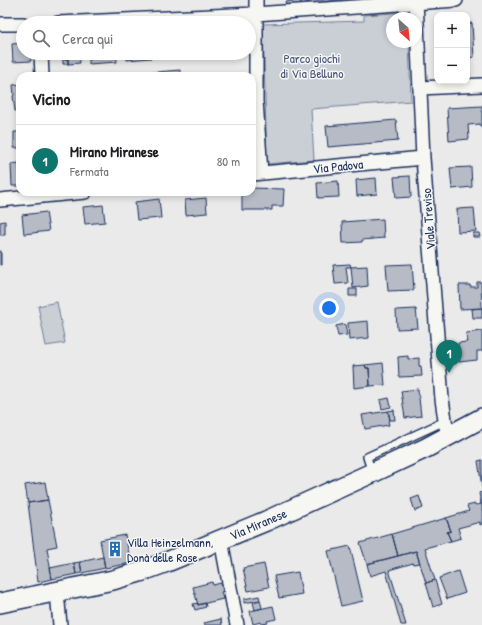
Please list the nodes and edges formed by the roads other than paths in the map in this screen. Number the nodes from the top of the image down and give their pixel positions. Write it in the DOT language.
graph roads {
  1 [pos="256,0"];
  2 [pos="456,0"];
  3 [pos="416,2"];
  4 [pos="255,14"];
  5 [pos="211,16"];
  6 [pos="0,24"];
  7 [pos="16,24"];
  8 [pos="41,60"];
  9 [pos="254,60"];
  10 [pos="42,72"];
  11 [pos="254,72"];
  12 [pos="482,85"];
  13 [pos="420,88"];
  14 [pos="424,158"];
  15 [pos="256,174"];
  16 [pos="32,196"];
  17 [pos="0,200"];
  18 [pos="482,418"];
  19 [pos="448,428"];
  20 [pos="221,540"];
  21 [pos="57,592"];
  22 [pos="0,603"];
  23 [pos="60,625"];
  24 [pos="237,625"];
  1 -- 4 [label="street"];
  2 -- 3 [label="street"];
  3 -- 4 [label="street"];
  3 -- 13 [label="street, Viale Treviso"];
  4 -- 5 [label="street"];
  6 -- 7 [label="street"];
  8 -- 10 [label="street"];
  9 -- 11 [label="street"];
  12 -- 13 [label="street"];
  13 -- 14 [label="street, Viale Treviso"];
  14 -- 15 [label="street, Via Padova"];
  14 -- 19 [label="street, Viale Treviso"];
  16 -- 17 [label="street"];
  18 -- 19 [label="main road, Via Miranese"];
  19 -- 20 [label="main road, Via Miranese"];
  20 -- 21 [label="main road, Via Miranese"];
  20 -- 24 [label="street"];
  21 -- 22 [label="main road, Via Miranese"];
  21 -- 23 [label="street"];
}
